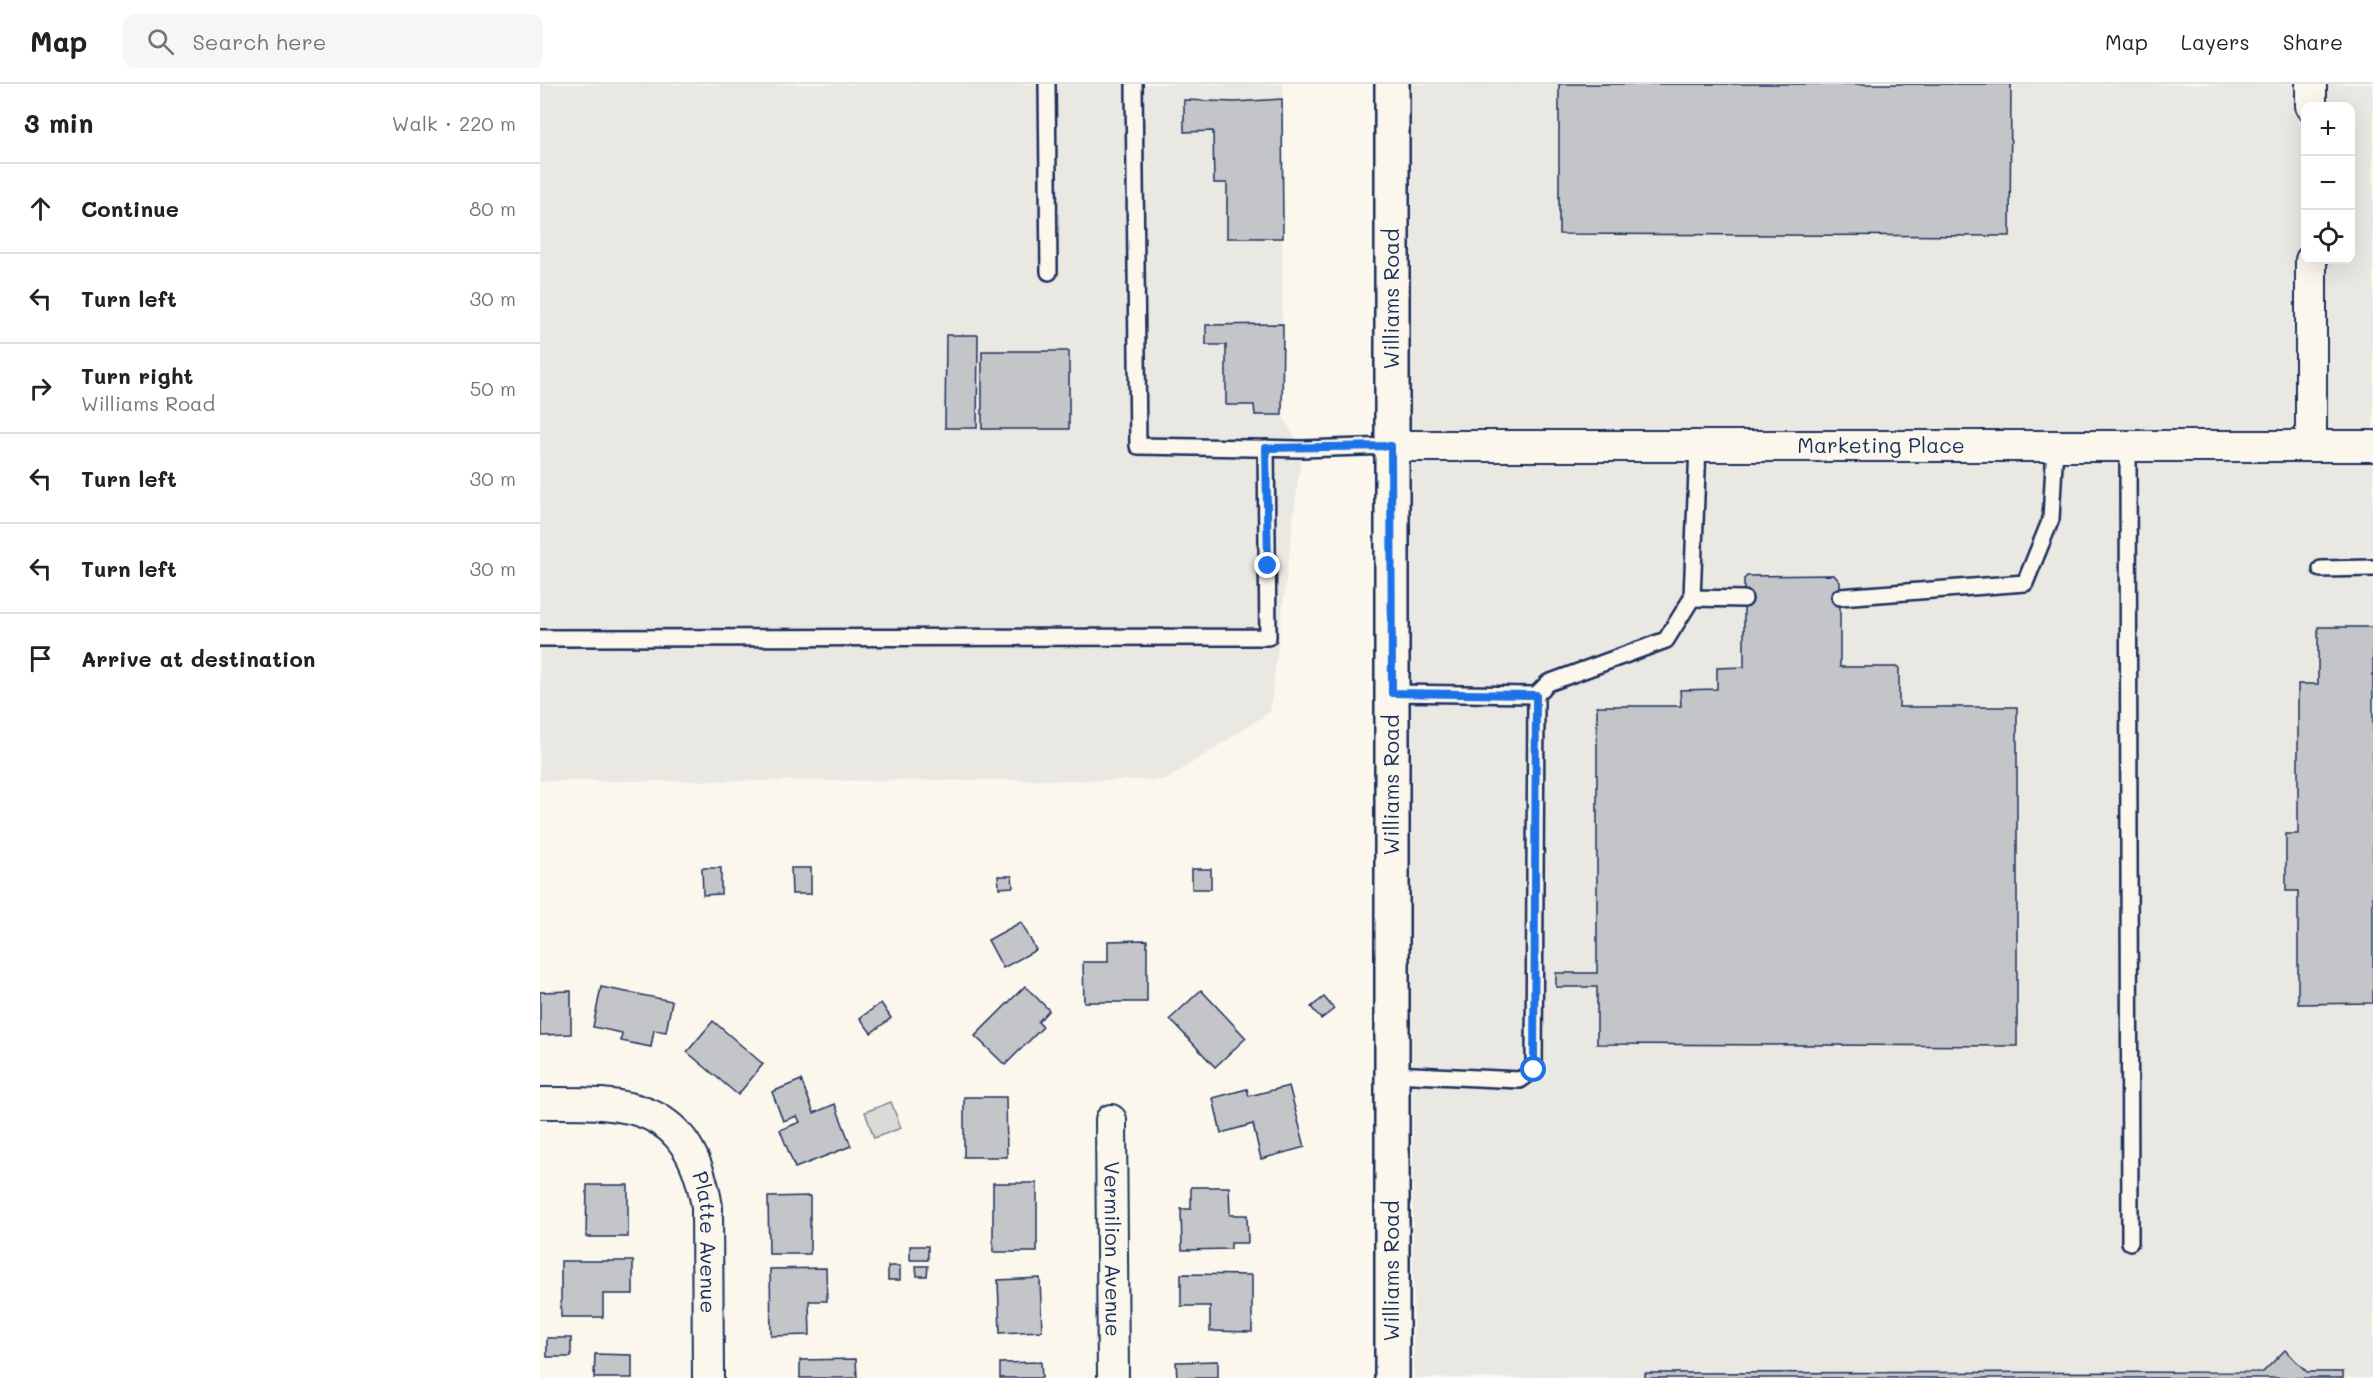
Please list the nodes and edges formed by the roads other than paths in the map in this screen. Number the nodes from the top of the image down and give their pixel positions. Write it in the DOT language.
graph roads {
  1 [pos="1047,84"];
  2 [pos="1134,84"];
  3 [pos="1392,84"];
  4 [pos="2312,84"];
  5 [pos="2311,102"];
  6 [pos="2311,264"];
  7 [pos="1049,272"];
  8 [pos="1391,446"];
  9 [pos="1698,446"];
  10 [pos="2055,446"];
  11 [pos="2128,446"];
  12 [pos="2311,446"];
  13 [pos="2373,446"];
  14 [pos="1266,448"];
  15 [pos="2373,568"];
  16 [pos="2321,569"];
  17 [pos="1840,597"];
  18 [pos="1692,598"];
  19 [pos="1744,599"];
  20 [pos="540,638"];
  21 [pos="1392,693"];
  22 [pos="1536,695"];
  23 [pos="1392,1074"];
  24 [pos="540,1103"];
  25 [pos="1111,1120"];
  26 [pos="2130,1242"];
  27 [pos="708,1378"];
  28 [pos="1113,1378"];
  29 [pos="1392,1378"];
  1 -- 7 [label="lane"];
  2 -- 14 [label="lane"];
  3 -- 8 [label="main road, Williams Road"];
  4 -- 5 [label="street"];
  6 -- 12 [label="street"];
  8 -- 9 [label="street, Marketing Place"];
  8 -- 14 [label="lane"];
  8 -- 21 [label="main road, Williams Road"];
  9 -- 10 [label="street, Marketing Place"];
  9 -- 18 [label="lane"];
  10 -- 11 [label="street, Marketing Place"];
  10 -- 17 [label="lane"];
  11 -- 12 [label="street, Marketing Place"];
  11 -- 26 [label="lane"];
  12 -- 13 [label="street, Marketing Place"];
  14 -- 20 [label="lane"];
  15 -- 16 [label="lane"];
  18 -- 19 [label="lane"];
  18 -- 22 [label="lane"];
  21 -- 22 [label="lane"];
  21 -- 23 [label="main road, Williams Road"];
  22 -- 23 [label="lane"];
  23 -- 29 [label="main road, Williams Road"];
  24 -- 27 [label="street, Platte Avenue"];
  25 -- 28 [label="street, Vermilion Avenue"];
}
